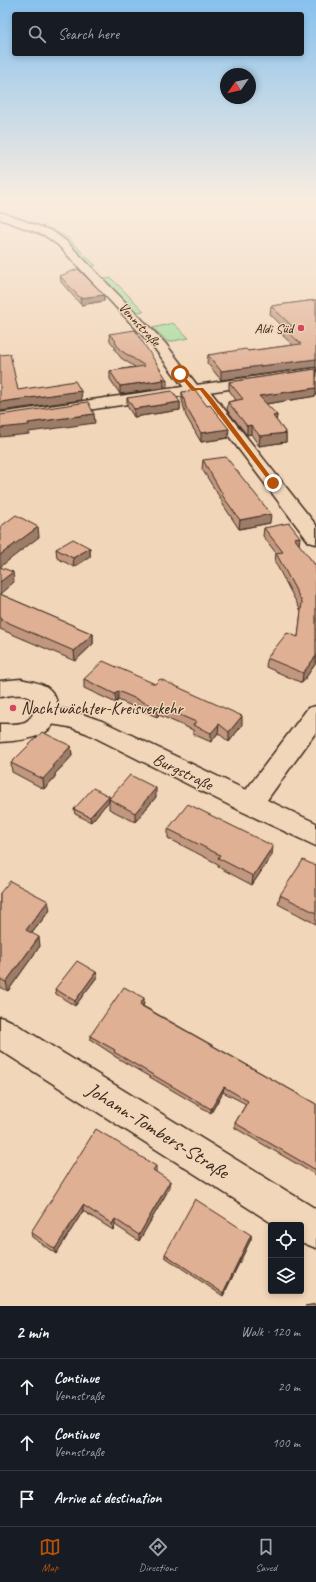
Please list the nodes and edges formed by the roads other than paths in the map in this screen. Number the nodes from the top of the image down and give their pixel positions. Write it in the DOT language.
graph roads {
  1 [pos="80,261"];
  2 [pos="316,372"];
  3 [pos="197,389"];
  4 [pos="0,418"];
  5 [pos="316,538"];
  6 [pos="0,689"];
  7 [pos="316,714"];
  8 [pos="46,716"];
  9 [pos="0,732"];
  10 [pos="250,804"];
  11 [pos="316,835"];
  12 [pos="0,1032"];
  13 [pos="316,1230"];
  1 -- 3 [label="street, Vennstraße"];
  2 -- 3 [label="street"];
  3 -- 4 [label="street"];
  3 -- 5 [label="street, Vennstraße"];
  6 -- 8 [label="street"];
  7 -- 10 [label="street"];
  8 -- 9 [label="street"];
  8 -- 10 [label="street, Burgstraße"];
  10 -- 11 [label="street, Burgstraße"];
  12 -- 13 [label="street, Johann-Tombers-Straße"];
}
